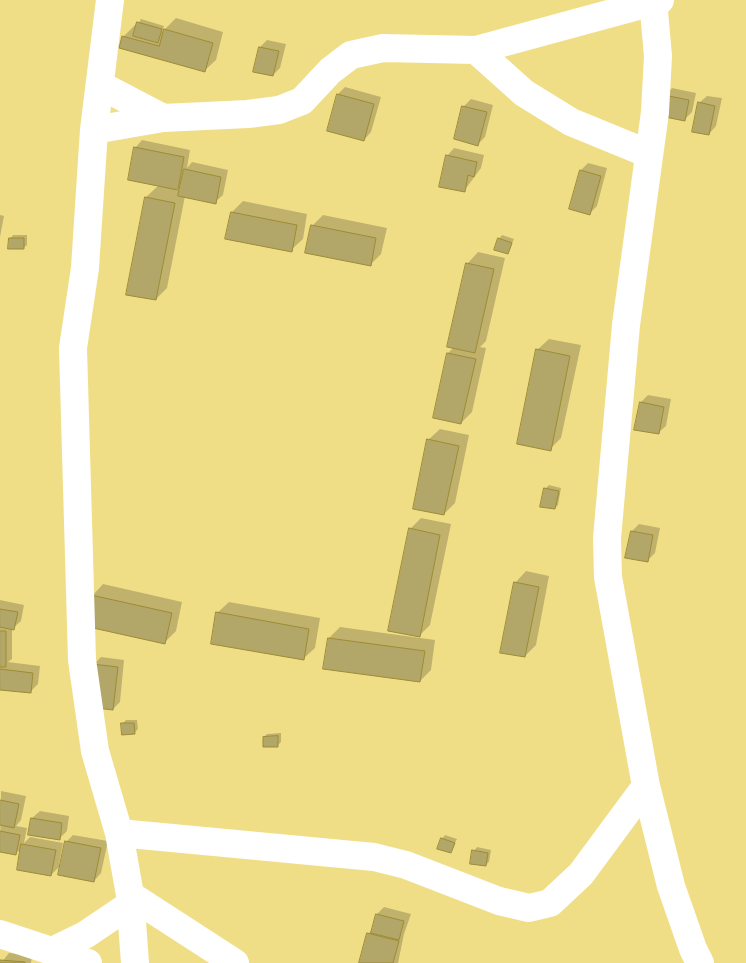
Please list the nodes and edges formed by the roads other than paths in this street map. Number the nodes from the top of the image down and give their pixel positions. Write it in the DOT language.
graph roads {
  1 [pos="110,0"];
  2 [pos="655,1"];
  3 [pos="476,50"];
  4 [pos="100,85"];
  5 [pos="163,118"];
  6 [pos="94,130"];
  7 [pos="649,154"];
  8 [pos="646,786"];
  9 [pos="119,833"];
  10 [pos="131,900"];
  11 [pos="0,937"];
  12 [pos="52,951"];
  13 [pos="88,963"];
  14 [pos="135,963"];
  15 [pos="235,963"];
  16 [pos="700,963"];
  1 -- 4 [label="street"];
  2 -- 3 [label="street"];
  2 -- 7 [label="street"];
  3 -- 5 [label="street"];
  3 -- 7 [label="street"];
  4 -- 5 [label="street"];
  4 -- 6 [label="street"];
  5 -- 6 [label="street"];
  6 -- 9 [label="street"];
  7 -- 8 [label="street"];
  8 -- 9 [label="street"];
  8 -- 16 [label="street"];
  9 -- 10 [label="street"];
  10 -- 12 [label="street"];
  10 -- 14 [label="street"];
  10 -- 15 [label="street"];
  11 -- 12 [label="street"];
  12 -- 13 [label="street"];
}
